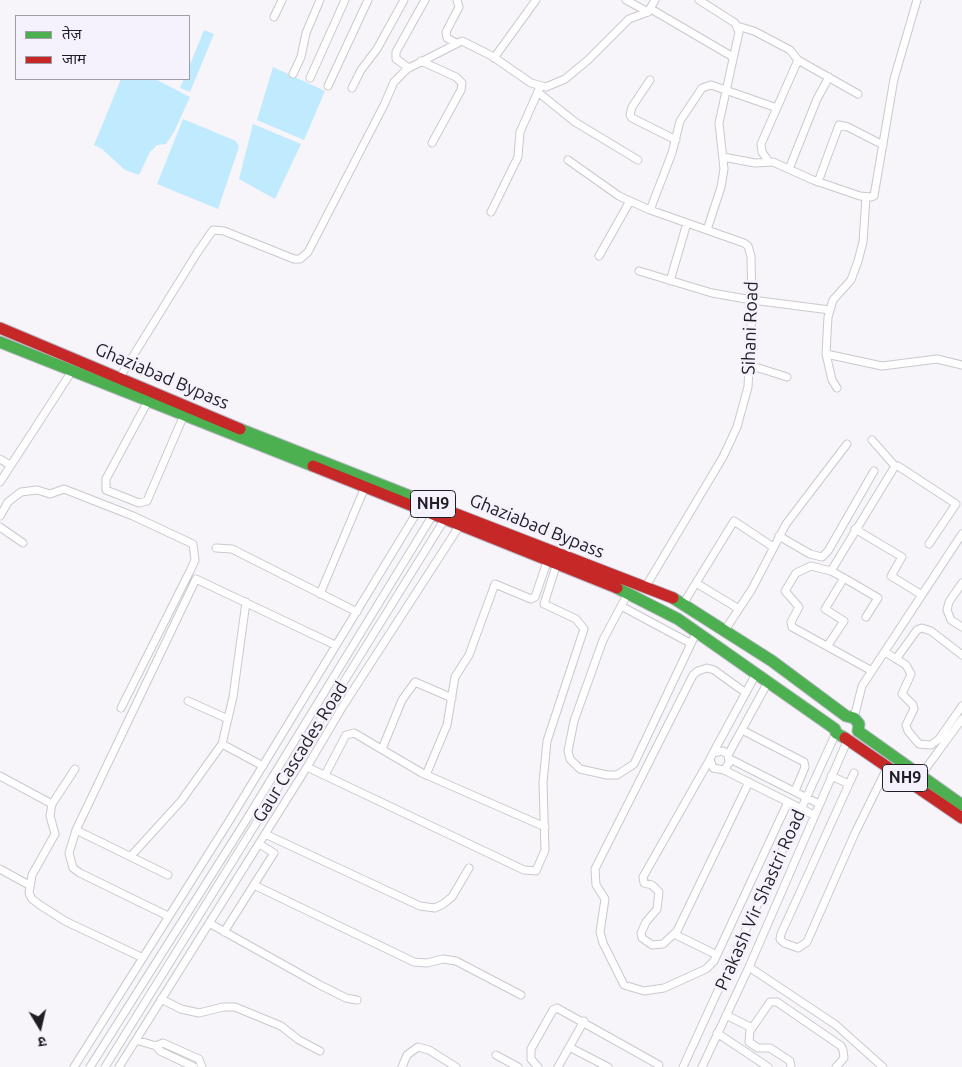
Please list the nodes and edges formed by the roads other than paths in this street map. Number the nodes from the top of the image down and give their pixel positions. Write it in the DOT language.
graph roads {
  1 [pos="282,0"];
  2 [pos="320,0"];
  3 [pos="345,0"];
  4 [pos="368,0"];
  5 [pos="404,0"];
  6 [pos="425,0"];
  7 [pos="457,0"];
  8 [pos="536,0"];
  9 [pos="626,0"];
  10 [pos="655,0"];
  11 [pos="699,0"];
  12 [pos="917,0"];
  13 [pos="650,10"];
  14 [pos="274,17"];
  15 [pos="737,26"];
  16 [pos="456,42"];
  17 [pos="733,57"];
  18 [pos="494,58"];
  19 [pos="798,60"];
  20 [pos="421,61"];
  21 [pos="409,68"];
  22 [pos="293,74"];
  23 [pos="829,77"];
  24 [pos="310,78"];
  25 [pos="650,80"];
  26 [pos="328,86"];
  27 [pos="352,88"];
  28 [pos="725,89"];
  29 [pos="539,90"];
  30 [pos="858,94"];
  31 [pos="777,108"];
  32 [pos="676,140"];
  33 [pos="432,143"];
  34 [pos="883,145"];
  35 [pos="723,157"];
  36 [pos="568,160"];
  37 [pos="638,160"];
  38 [pos="769,162"];
  39 [pos="789,169"];
  40 [pos="818,182"];
  41 [pos="866,198"];
  42 [pos="630,201"];
  43 [pos="650,210"];
  44 [pos="491,212"];
  45 [pos="687,223"];
  46 [pos="707,230"];
  47 [pos="599,256"];
  48 [pos="639,271"];
  49 [pos="670,281"];
  50 [pos="752,300"];
  51 [pos="830,310"];
  52 [pos="0,328"];
  53 [pos="0,342"];
  54 [pos="826,354"];
  55 [pos="750,365"];
  56 [pos="962,366"];
  57 [pos="72,371"];
  58 [pos="120,377"];
  59 [pos="787,377"];
  60 [pos="837,388"];
  61 [pos="148,401"];
  62 [pos="184,415"];
  63 [pos="872,440"];
  64 [pos="847,444"];
  65 [pos="0,458"];
  66 [pos="10,464"];
  67 [pos="895,466"];
  68 [pos="874,471"];
  69 [pos="0,482"];
  70 [pos="365,487"];
  71 [pos="419,509"];
  72 [pos="1,512"];
  73 [pos="441,513"];
  74 [pos="460,525"];
  75 [pos="0,527"];
  76 [pos="855,529"];
  77 [pos="962,535"];
  78 [pos="779,536"];
  79 [pos="23,543"];
  80 [pos="929,544"];
  81 [pos="773,547"];
  82 [pos="216,548"];
  83 [pos="553,561"];
  84 [pos="831,571"];
  85 [pos="844,578"];
  86 [pos="696,584"];
  87 [pos="962,584"];
  88 [pos="646,586"];
  89 [pos="628,593"];
  90 [pos="320,594"];
  91 [pos="922,595"];
  92 [pos="532,598"];
  93 [pos="246,602"];
  94 [pos="544,604"];
  95 [pos="683,604"];
  96 [pos="621,606"];
  97 [pos="738,609"];
  98 [pos="357,612"];
  99 [pos="866,617"];
  100 [pos="962,627"];
  101 [pos="725,630"];
  102 [pos="697,631"];
  103 [pos="690,643"];
  104 [pos="336,645"];
  105 [pos="828,645"];
  106 [pos="885,652"];
  107 [pos="962,655"];
  108 [pos="896,659"];
  109 [pos="872,671"];
  110 [pos="756,674"];
  111 [pos="768,682"];
  112 [pos="312,686"];
  113 [pos="323,693"];
  114 [pos="746,693"];
  115 [pos="452,698"];
  116 [pos="332,700"];
  117 [pos="188,701"];
  118 [pos="343,706"];
  119 [pos="962,706"];
  120 [pos="121,708"];
  121 [pos="850,717"];
  122 [pos="228,719"];
  123 [pos="962,719"];
  124 [pos="742,730"];
  125 [pos="836,731"];
  126 [pos="858,731"];
  127 [pos="848,739"];
  128 [pos="222,744"];
  129 [pos="382,750"];
  130 [pos="711,756"];
  131 [pos="729,757"];
  132 [pos="263,766"];
  133 [pos="888,766"];
  134 [pos="307,767"];
  135 [pos="75,769"];
  136 [pos="724,770"];
  137 [pos="854,773"];
  138 [pos="325,775"];
  139 [pos="426,775"];
  140 [pos="920,775"];
  141 [pos="0,776"];
  142 [pos="831,776"];
  143 [pos="749,782"];
  144 [pos="849,784"];
  145 [pos="795,791"];
  146 [pos="806,798"];
  147 [pos="960,800"];
  148 [pos="788,802"];
  149 [pos="52,804"];
  150 [pos="819,804"];
  151 [pos="801,809"];
  152 [pos="814,815"];
  153 [pos="962,818"];
  154 [pos="545,827"];
  155 [pos="76,830"];
  156 [pos="265,834"];
  157 [pos="259,844"];
  158 [pos="131,856"];
  159 [pos="469,868"];
  160 [pos="0,869"];
  161 [pos="198,871"];
  162 [pos="168,874"];
  163 [pos="226,875"];
  164 [pos="209,878"];
  165 [pos="236,881"];
  166 [pos="29,885"];
  167 [pos="254,885"];
  168 [pos="168,916"];
  169 [pos="209,924"];
  170 [pos="224,932"];
  171 [pos="674,934"];
  172 [pos="717,955"];
  173 [pos="141,957"];
  174 [pos="749,967"];
  175 [pos="141,987"];
  176 [pos="151,994"];
  177 [pos="521,995"];
  178 [pos="161,1000"];
  179 [pos="357,1000"];
  180 [pos="726,1015"];
  181 [pos="584,1021"];
  182 [pos="752,1028"];
  183 [pos="717,1033"];
  184 [pos="136,1040"];
  185 [pos="156,1046"];
  186 [pos="570,1047"];
  187 [pos="320,1051"];
  188 [pos="496,1055"];
  189 [pos="76,1064"];
  190 [pos="659,1066"];
  191 [pos="86,1067"];
  192 [pos="90,1067"];
  193 [pos="105,1067"];
  194 [pos="120,1067"];
  195 [pos="194,1067"];
  196 [pos="202,1067"];
  197 [pos="402,1067"];
  198 [pos="456,1067"];
  199 [pos="518,1067"];
  200 [pos="538,1067"];
  201 [pos="558,1067"];
  202 [pos="608,1067"];
  203 [pos="683,1067"];
  204 [pos="702,1067"];
  205 [pos="768,1067"];
  206 [pos="791,1067"];
  207 [pos="836,1067"];
  208 [pos="883,1067"];
  1 -- 14 [label="street"];
  2 -- 22 [label="street"];
  3 -- 24 [label="street"];
  4 -- 26 [label="street"];
  5 -- 27 [label="street"];
  6 -- 21 [label="street"];
  7 -- 16 [label="street"];
  8 -- 18 [label="street"];
  9 -- 13 [label="street"];
  10 -- 13 [label="street"];
  11 -- 15 [label="street"];
  12 -- 34 [label="street"];
  13 -- 17 [label="street"];
  13 -- 29 [label="street"];
  15 -- 17 [label="street"];
  15 -- 19 [label="street"];
  16 -- 18 [label="street"];
  16 -- 20 [label="street"];
  17 -- 28 [label="street"];
  18 -- 29 [label="street"];
  19 -- 23 [label="street"];
  19 -- 31 [label="street"];
  20 -- 21 [label="street"];
  20 -- 33 [label="street"];
  21 -- 58 [label="street"];
  23 -- 30 [label="street"];
  23 -- 39 [label="street"];
  25 -- 32 [label="street"];
  28 -- 31 [label="street"];
  28 -- 32 [label="street"];
  28 -- 35 [label="street"];
  29 -- 37 [label="street"];
  29 -- 44 [label="street"];
  31 -- 38 [label="street"];
  32 -- 43 [label="street"];
  34 -- 40 [label="street"];
  34 -- 41 [label="street"];
  35 -- 38 [label="street"];
  35 -- 46 [label="street"];
  36 -- 42 [label="street, Sihani Road"];
  38 -- 39 [label="street"];
  39 -- 40 [label="street"];
  40 -- 41 [label="street"];
  41 -- 51 [label="street"];
  42 -- 43 [label="street, Sihani Road"];
  42 -- 47 [label="street"];
  43 -- 45 [label="street, Sihani Road"];
  45 -- 46 [label="street, Sihani Road"];
  45 -- 49 [label="street"];
  46 -- 50 [label="street, Sihani Road"];
  48 -- 49 [label="street"];
  49 -- 50 [label="street"];
  50 -- 51 [label="street"];
  50 -- 55 [label="street, Sihani Road"];
  51 -- 54 [label="street"];
  52 -- 58 [label="highway, Ghaziabad Bypass / NH9"];
  53 -- 57 [label="highway, Ghaziabad Bypass / NH9"];
  54 -- 56 [label="street"];
  54 -- 60 [label="street"];
  55 -- 59 [label="street"];
  55 -- 88 [label="street, Sihani Road"];
  57 -- 61 [label="highway, Ghaziabad Bypass / NH9"];
  57 -- 66 [label="street"];
  58 -- 73 [label="highway, Ghaziabad Bypass / NH9"];
  61 -- 62 [label="highway, Ghaziabad Bypass / NH9"];
  61 -- 62 [label="street"];
  62 -- 70 [label="highway, Ghaziabad Bypass / NH9"];
  63 -- 67 [label="street"];
  64 -- 78 [label="street"];
  65 -- 66 [label="street"];
  66 -- 69 [label="street"];
  67 -- 76 [label="street"];
  67 -- 80 [label="street"];
  68 -- 78 [label="street"];
  70 -- 71 [label="highway, Ghaziabad Bypass / NH9"];
  70 -- 90 [label="street"];
  71 -- 73 [label="highway, Ghaziabad Bypass / NH9"];
  71 -- 98 [label="street"];
  72 -- 120 [label="street"];
  73 -- 74 [label="highway, Ghaziabad Bypass / NH9"];
  73 -- 88 [label="highway, Ghaziabad Bypass / NH9"];
  73 -- 113 [label="street, Gaur Cascades Road"];
  73 -- 116 [label="street, Gaur Cascades Road"];
  74 -- 83 [label="highway, Ghaziabad Bypass / NH9"];
  74 -- 118 [label="street"];
  75 -- 79 [label="street"];
  76 -- 84 [label="street"];
  76 -- 91 [label="street"];
  77 -- 91 [label="street"];
  78 -- 81 [label="street"];
  81 -- 86 [label="street"];
  81 -- 97 [label="street"];
  82 -- 90 [label="street"];
  83 -- 89 [label="highway, Ghaziabad Bypass / NH9"];
  83 -- 92 [label="street"];
  83 -- 94 [label="street"];
  84 -- 85 [label="street"];
  84 -- 105 [label="street"];
  85 -- 99 [label="street"];
  85 -- 105 [label="street"];
  86 -- 95 [label="street"];
  86 -- 97 [label="street"];
  87 -- 100 [label="street"];
  88 -- 95 [label="highway, Ghaziabad Bypass / NH9"];
  89 -- 96 [label="street"];
  89 -- 102 [label="highway, Ghaziabad Bypass / NH9"];
  90 -- 98 [label="street"];
  91 -- 106 [label="street"];
  92 -- 94 [label="street"];
  92 -- 115 [label="street"];
  93 -- 104 [label="street"];
  93 -- 122 [label="street"];
  93 -- 155 [label="street"];
  94 -- 154 [label="street"];
  95 -- 101 [label="highway, Ghaziabad Bypass / NH9"];
  96 -- 103 [label="street"];
  96 -- 103 [label="street"];
  97 -- 101 [label="street"];
  98 -- 104 [label="street"];
  101 -- 121 [label="highway, Ghaziabad Bypass / NH9"];
  102 -- 103 [label="street"];
  102 -- 110 [label="highway, Ghaziabad Bypass / NH9"];
  104 -- 112 [label="street"];
  105 -- 109 [label="street"];
  106 -- 108 [label="street"];
  106 -- 109 [label="street"];
  107 -- 108 [label="street"];
  108 -- 119 [label="street"];
  109 -- 121 [label="street"];
  110 -- 111 [label="highway, Ghaziabad Bypass / NH9"];
  110 -- 114 [label="street"];
  111 -- 124 [label="street"];
  111 -- 125 [label="highway, Ghaziabad Bypass / NH9"];
  112 -- 113 [label="street"];
  112 -- 132 [label="street"];
  113 -- 164 [label="street, Gaur Cascades Road"];
  114 -- 130 [label="street"];
  114 -- 172 [label="street"];
  115 -- 129 [label="street"];
  115 -- 139 [label="street"];
  116 -- 118 [label="street"];
  116 -- 163 [label="street, Gaur Cascades Road"];
  117 -- 122 [label="street"];
  118 -- 134 [label="street"];
  121 -- 125 [label="highway"];
  121 -- 126 [label="highway"];
  122 -- 128 [label="street"];
  123 -- 140 [label="street"];
  124 -- 131 [label="street"];
  124 -- 145 [label="street"];
  125 -- 127 [label="highway, Ghaziabad Bypass / NH9"];
  125 -- 146 [label="street, Prakash Vir Shastri Road"];
  126 -- 127 [label="highway"];
  126 -- 140 [label="highway, NH9"];
  127 -- 133 [label="highway, Ghaziabad Bypass / NH9"];
  127 -- 142 [label="street, Prakash Vir Shastri Road"];
  128 -- 132 [label="street"];
  128 -- 158 [label="street"];
  129 -- 138 [label="street"];
  129 -- 139 [label="street"];
  130 -- 131 [label="street"];
  130 -- 136 [label="street"];
  130 -- 171 [label="street"];
  131 -- 136 [label="street"];
  131 -- 145 [label="street"];
  132 -- 161 [label="street"];
  133 -- 144 [label="street"];
  133 -- 153 [label="highway, Ghaziabad Bypass / NH9"];
  134 -- 138 [label="street"];
  134 -- 156 [label="street"];
  135 -- 149 [label="street"];
  136 -- 143 [label="street"];
  137 -- 144 [label="street"];
  138 -- 154 [label="street"];
  139 -- 154 [label="street"];
  140 -- 147 [label="highway, NH9"];
  141 -- 149 [label="street"];
  142 -- 144 [label="street"];
  142 -- 150 [label="street, Prakash Vir Shastri Road"];
  143 -- 148 [label="street"];
  143 -- 171 [label="street"];
  145 -- 146 [label="street"];
  146 -- 150 [label="street"];
  146 -- 151 [label="street, Prakash Vir Shastri Road"];
  148 -- 151 [label="street"];
  148 -- 172 [label="street"];
  149 -- 166 [label="street"];
  150 -- 152 [label="street, Prakash Vir Shastri Road"];
  151 -- 152 [label="street"];
  151 -- 203 [label="street, Prakash Vir Shastri Road"];
  152 -- 174 [label="street, Prakash Vir Shastri Road"];
  155 -- 158 [label="street"];
  155 -- 168 [label="street"];
  156 -- 157 [label="street"];
  156 -- 159 [label="street"];
  157 -- 165 [label="street"];
  157 -- 167 [label="street"];
  158 -- 162 [label="street"];
  160 -- 166 [label="street"];
  161 -- 164 [label="street"];
  161 -- 168 [label="street"];
  163 -- 165 [label="street"];
  163 -- 176 [label="street, Gaur Cascades Road"];
  164 -- 175 [label="street, Gaur Cascades Road"];
  165 -- 169 [label="street"];
  166 -- 173 [label="street"];
  167 -- 170 [label="street"];
  167 -- 177 [label="street"];
  168 -- 173 [label="street"];
  169 -- 170 [label="street"];
  169 -- 178 [label="street"];
  170 -- 179 [label="street"];
  171 -- 172 [label="street"];
  173 -- 189 [label="street"];
  174 -- 180 [label="street, Prakash Vir Shastri Road"];
  174 -- 208 [label="street"];
  175 -- 176 [label="street"];
  175 -- 192 [label="street, Gaur Cascades Road"];
  176 -- 193 [label="street, Gaur Cascades Road"];
  178 -- 184 [label="street"];
  178 -- 187 [label="street"];
  180 -- 182 [label="street"];
  180 -- 183 [label="street, Prakash Vir Shastri Road"];
  181 -- 186 [label="street"];
  181 -- 190 [label="street"];
  181 -- 200 [label="street"];
  182 -- 206 [label="street"];
  182 -- 207 [label="street"];
  183 -- 204 [label="street, Prakash Vir Shastri Road"];
  183 -- 205 [label="street"];
  184 -- 185 [label="street"];
  184 -- 194 [label="street"];
  185 -- 195 [label="street"];
  185 -- 196 [label="street"];
  186 -- 201 [label="street"];
  186 -- 202 [label="street"];
  188 -- 199 [label="street"];
  189 -- 191 [label="street"];
  197 -- 198 [label="street"];
}
